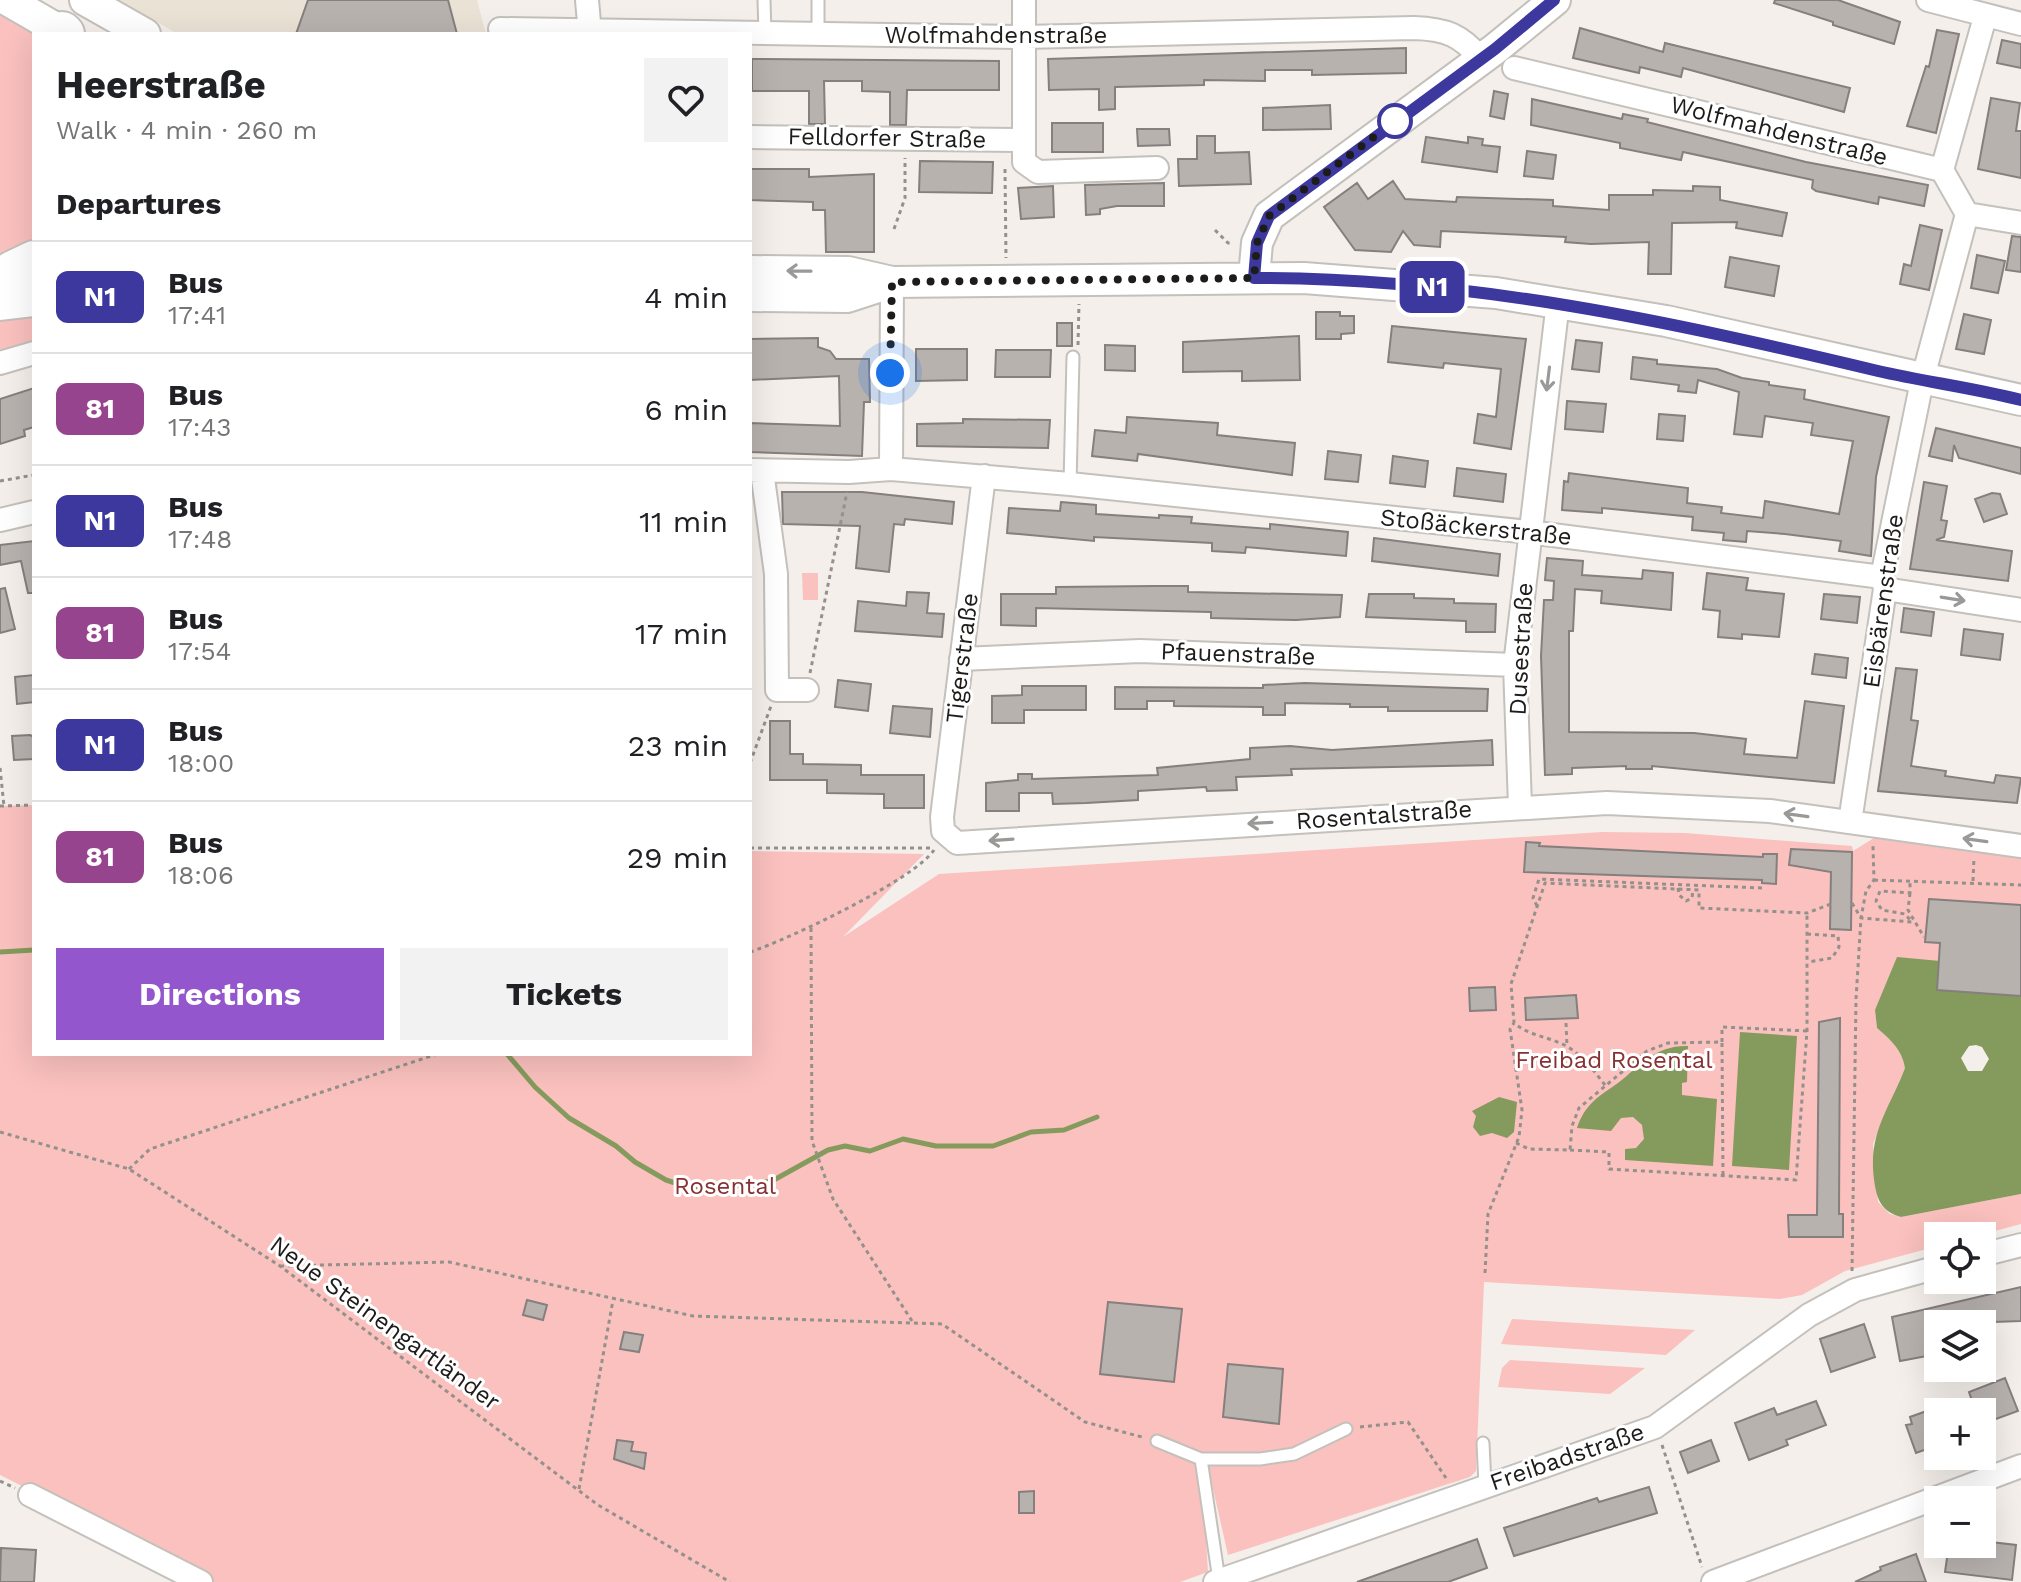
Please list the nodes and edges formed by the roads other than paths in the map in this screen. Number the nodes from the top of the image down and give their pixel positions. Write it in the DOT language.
graph roads {
  1 [pos="7,0"];
  2 [pos="587,0"];
  3 [pos="757,0"];
  4 [pos="764,0"];
  5 [pos="818,0"];
  6 [pos="825,0"];
  7 [pos="1024,0"];
  8 [pos="1555,0"];
  9 [pos="1928,0"];
  10 [pos="89,2"];
  11 [pos="1985,17"];
  12 [pos="2021,24"];
  13 [pos="500,29"];
  14 [pos="66,32"];
  15 [pos="70,32"];
  16 [pos="142,32"];
  17 [pos="589,32"];
  18 [pos="752,34"];
  19 [pos="761,34"];
  20 [pos="821,35"];
  21 [pos="1024,37"];
  22 [pos="1481,59"];
  23 [pos="1514,68"];
  24 [pos="752,137"];
  25 [pos="1018,147"];
  26 [pos="1157,168"];
  27 [pos="1942,170"];
  28 [pos="1967,214"];
  29 [pos="2021,223"];
  30 [pos="752,271"];
  31 [pos="1254,278"];
  32 [pos="892,282"];
  33 [pos="752,296"];
  34 [pos="1558,302"];
  35 [pos="32,354"];
  36 [pos="1073,357"];
  37 [pos="0,363"];
  38 [pos="1922,381"];
  39 [pos="2021,400"];
  40 [pos="891,469"];
  41 [pos="756,471"];
  42 [pos="984,476"];
  43 [pos="1070,484"];
  44 [pos="32,512"];
  45 [pos="0,520"];
  46 [pos="1529,532"];
  47 [pos="1883,583"];
  48 [pos="2021,610"];
  49 [pos="961,659"];
  50 [pos="1515,665"];
  51 [pos="807,690"];
  52 [pos="1520,806"];
  53 [pos="1850,822"];
  54 [pos="942,843"];
  55 [pos="2021,846"];
  56 [pos="2021,1245"];
  57 [pos="1996,1251"];
  58 [pos="1924,1271"];
  59 [pos="1346,1429"];
  60 [pos="1157,1441"];
  61 [pos="1483,1443"];
  62 [pos="1201,1459"];
  63 [pos="2021,1466"];
  64 [pos="1485,1485"];
  65 [pos="30,1495"];
  66 [pos="1708,1577"];
  67 [pos="1217,1581"];
  68 [pos="201,1582"];
  1 -- 14 [label="main road"];
  2 -- 17 [label="street"];
  3 -- 19 [label="lane"];
  4 -- 19 [label="lane"];
  5 -- 20 [label="lane"];
  6 -- 20 [label="lane"];
  7 -- 21 [label="street"];
  8 -- 22 [label="main road"];
  9 -- 11 [label="street"];
  10 -- 15 [label="main road"];
  10 -- 16 [label="main road"];
  11 -- 12 [label="street"];
  11 -- 27 [label="street"];
  13 -- 17 [label="street, Wolfmahdenstraße"];
  18 -- 19 [label="street, Wolfmahdenstraße"];
  19 -- 20 [label="street, Wolfmahdenstraße"];
  20 -- 21 [label="street, Wolfmahdenstraße"];
  21 -- 22 [label="street, Wolfmahdenstraße"];
  21 -- 25 [label="street"];
  22 -- 31 [label="main road"];
  23 -- 27 [label="street, Wolfmahdenstraße"];
  24 -- 25 [label="street, Felldorfer Straße"];
  25 -- 26 [label="street, Felldorfer Straße"];
  27 -- 28 [label="street"];
  28 -- 29 [label="street"];
  28 -- 38 [label="street, Eisbärenstraße"];
  32 -- 30 [label="main road, one-way"];
  31 -- 32 [label="main road"];
  31 -- 34 [label="main road"];
  32 -- 33 [label="main road"];
  32 -- 40 [label="street"];
  34 -- 38 [label="main road"];
  34 -- 46 [label="street, Dusestraße, one-way"];
  35 -- 37 [label="street"];
  36 -- 43 [label="lane"];
  38 -- 39 [label="main road"];
  38 -- 47 [label="street, Eisbärenstraße"];
  40 -- 41 [label="street, Stoßäckerstraße"];
  40 -- 42 [label="street, Stoßäckerstraße"];
  41 -- 51 [label="street"];
  42 -- 43 [label="street, Stoßäckerstraße"];
  42 -- 49 [label="street, Tigerstraße"];
  43 -- 46 [label="street, Stoßäckerstraße"];
  44 -- 45 [label="street"];
  46 -- 47 [label="street, Stoßäckerstraße"];
  46 -- 50 [label="street, Dusestraße"];
  47 -- 48 [label="street, Stoßäckerstraße, one-way"];
  47 -- 53 [label="street, Eisbärenstraße"];
  49 -- 50 [label="street, Pfauenstraße"];
  49 -- 54 [label="street, Tigerstraße"];
  50 -- 52 [label="street, Dusestraße"];
  53 -- 52 [label="street, Rosentalstraße, one-way"];
  52 -- 54 [label="street, Rosentalstraße, one-way"];
  55 -- 53 [label="street, Rosentalstraße, one-way"];
  56 -- 57 [label="street"];
  58 -- 64 [label="street, Freibadstraße"];
  59 -- 62 [label="lane"];
  60 -- 62 [label="lane"];
  61 -- 64 [label="lane"];
  62 -- 67 [label="lane"];
  63 -- 66 [label="street"];
  64 -- 67 [label="street, Freibadstraße"];
  65 -- 68 [label="street"];
}
